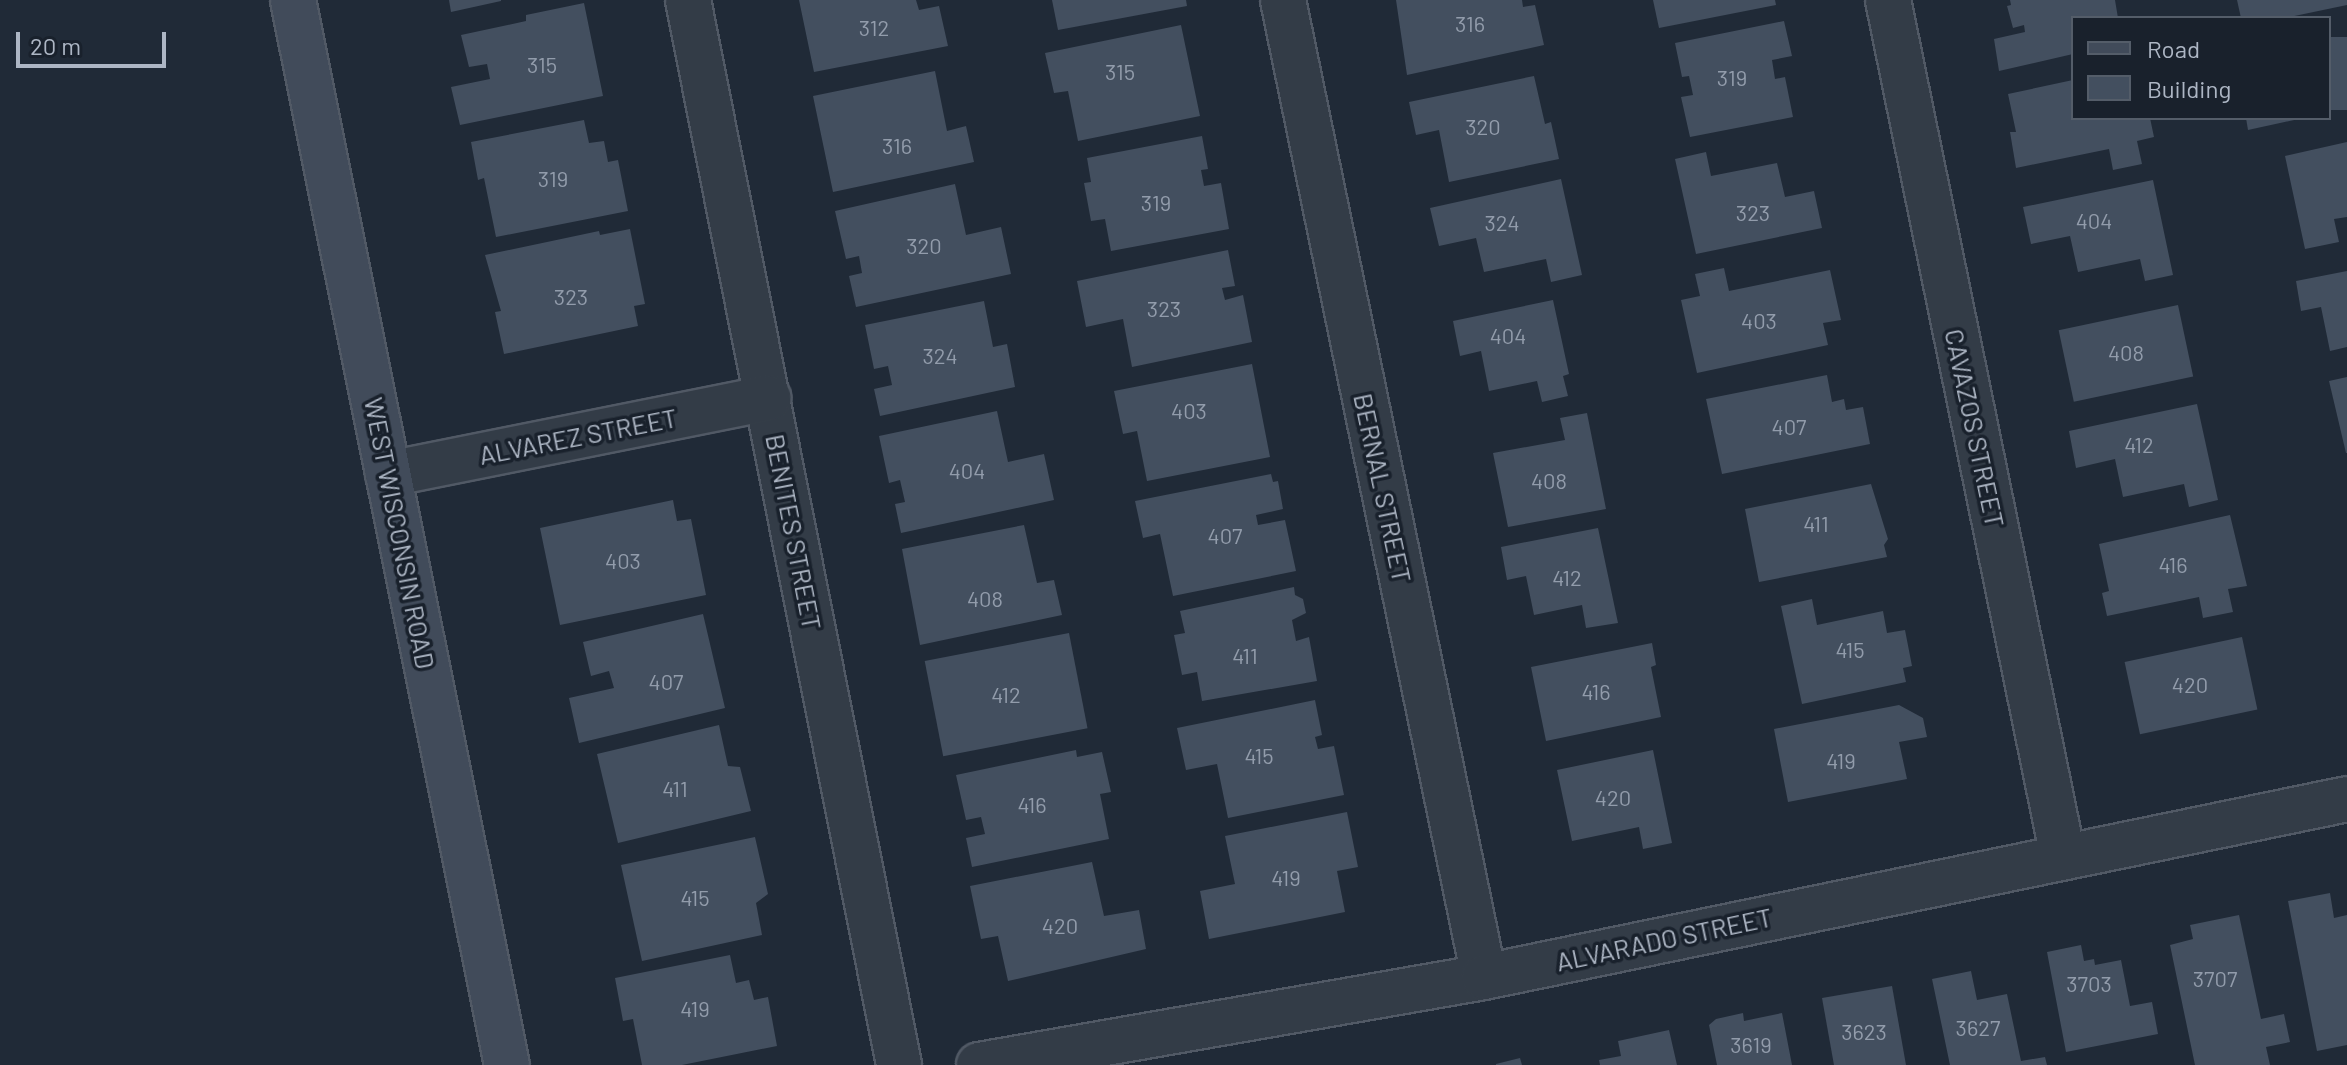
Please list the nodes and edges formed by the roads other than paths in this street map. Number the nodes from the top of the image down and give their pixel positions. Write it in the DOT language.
graph roads {
  1 [pos="293,0"];
  2 [pos="688,0"];
  3 [pos="1283,0"];
  4 [pos="1888,0"];
  5 [pos="768,398"];
  6 [pos="388,474"];
  7 [pos="2347,799"];
  8 [pos="2063,856"];
  9 [pos="1484,977"];
  10 [pos="507,1065"];
  11 [pos="899,1065"];
  12 [pos="979,1065"];
  1 -- 6 [label="street, WEST WISCONSIN ROAD"];
  2 -- 5 [label="street, BENITES STREET"];
  3 -- 9 [label="street, BERNAL STREET"];
  4 -- 8 [label="street, CAVAZOS STREET"];
  5 -- 6 [label="street, ALVAREZ STREET"];
  5 -- 11 [label="street, BENITES STREET"];
  6 -- 10 [label="street, WEST WISCONSIN ROAD"];
  7 -- 8 [label="street, ALVARADO STREET"];
  8 -- 9 [label="street, ALVARADO STREET"];
  9 -- 12 [label="street, ALVARADO STREET"];
}
